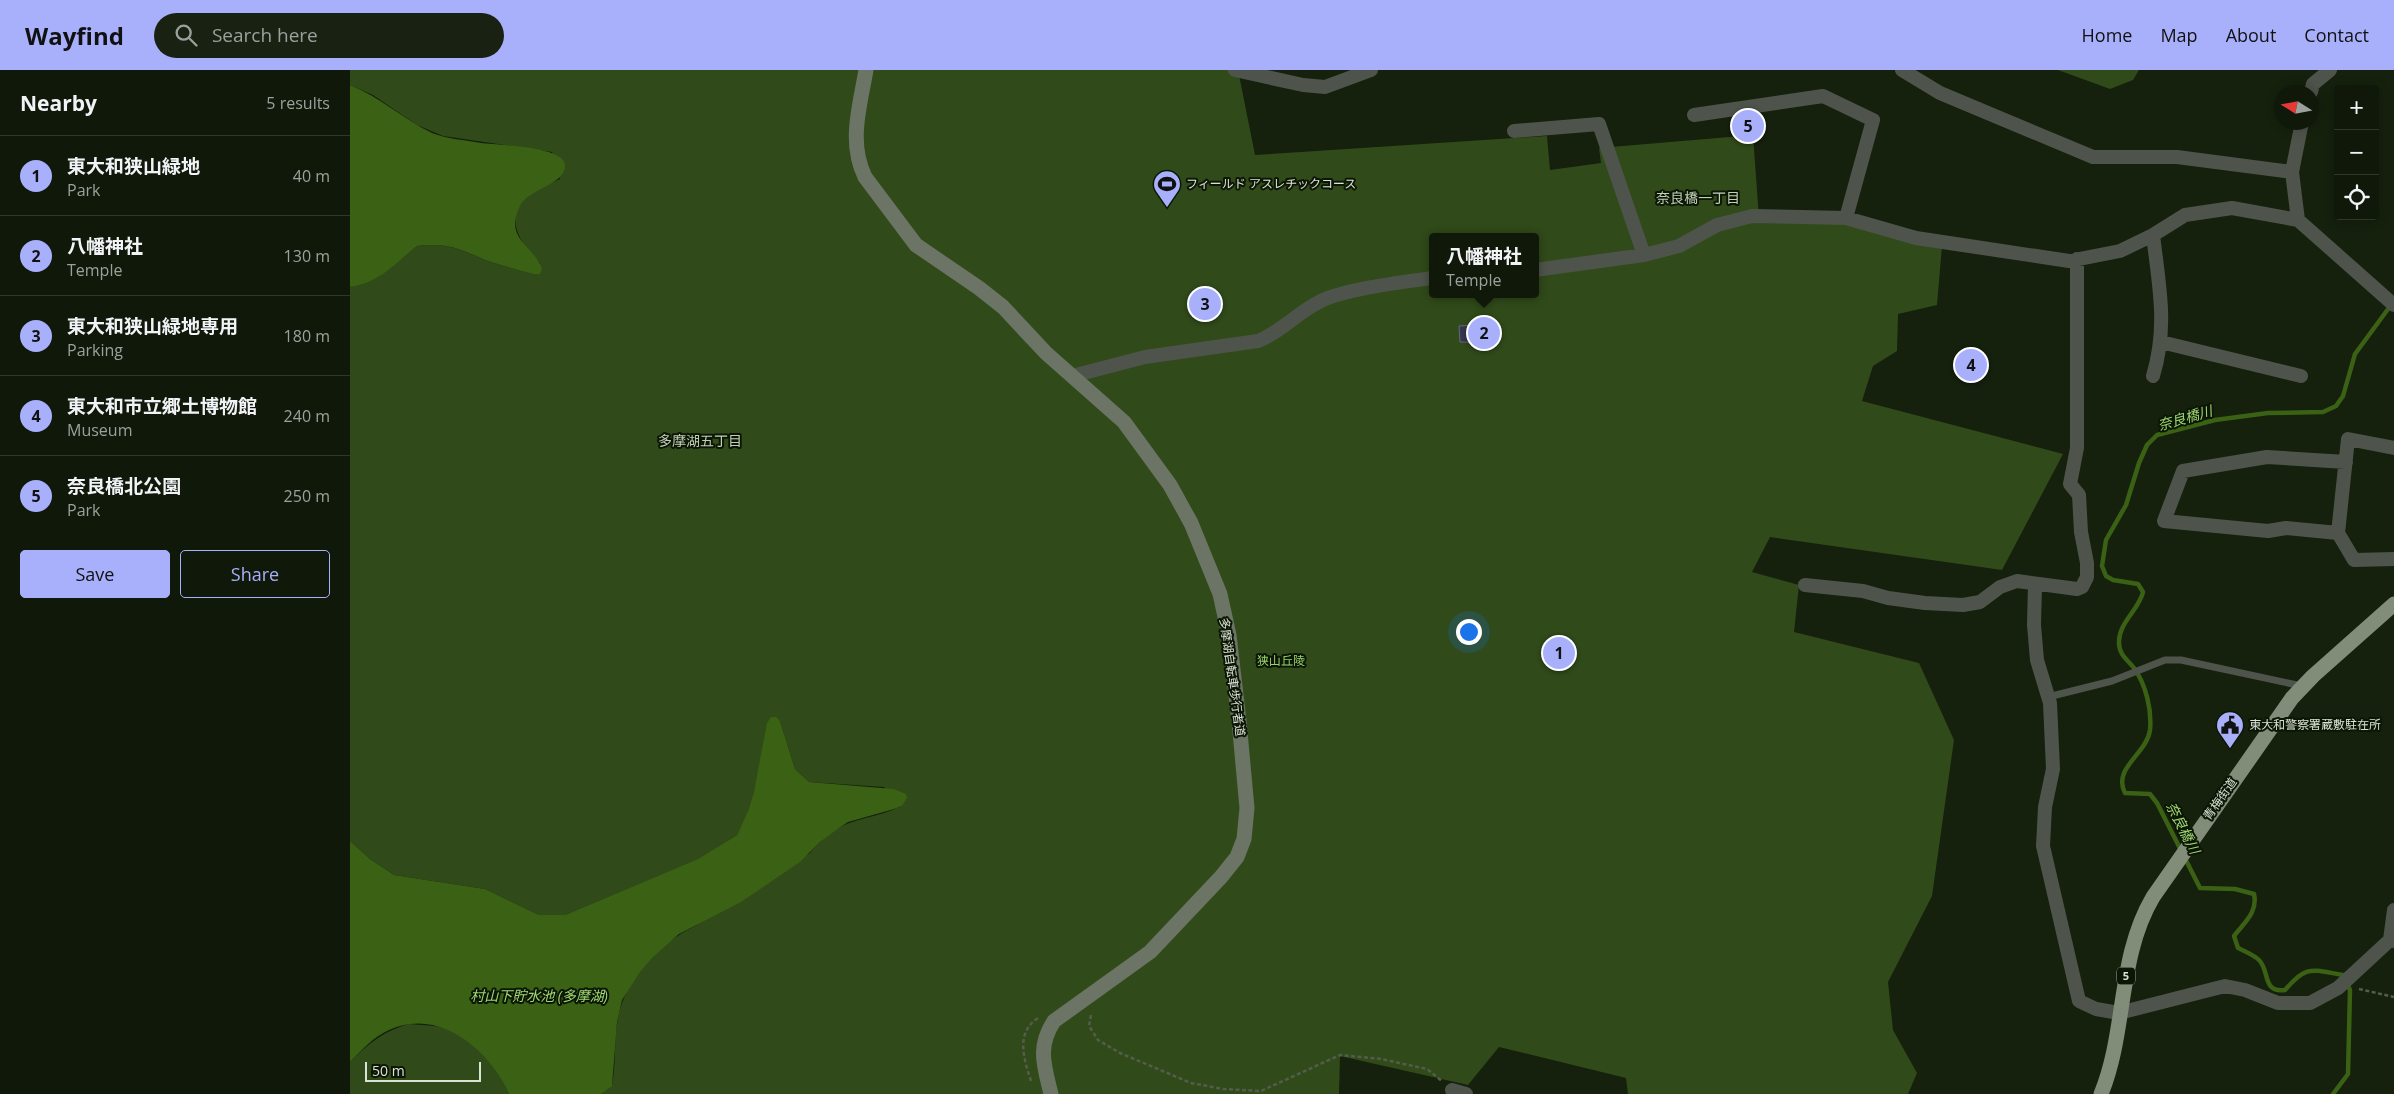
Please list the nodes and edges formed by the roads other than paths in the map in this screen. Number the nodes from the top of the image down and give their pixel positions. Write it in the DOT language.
graph roads {
  1 [pos="866,70"];
  2 [pos="1235,70"];
  3 [pos="1371,70"];
  4 [pos="1902,70"];
  5 [pos="2330,70"];
  6 [pos="2313,85"];
  7 [pos="1694,115"];
  8 [pos="2300,130"];
  9 [pos="1514,131"];
  10 [pos="2292,172"];
  11 [pos="1846,218"];
  12 [pos="2298,220"];
  13 [pos="2153,235"];
  14 [pos="1644,255"];
  15 [pos="2077,259"];
  16 [pos="1539,269"];
  17 [pos="1429,279"];
  18 [pos="2390,302"];
  19 [pos="2161,342"];
  20 [pos="1072,376"];
  21 [pos="2153,376"];
  22 [pos="2301,376"];
  23 [pos="2394,448"];
  24 [pos="2346,462"];
  25 [pos="2338,533"];
  26 [pos="2394,559"];
  27 [pos="2035,584"];
  28 [pos="1804,585"];
  29 [pos="2394,604"];
  30 [pos="2302,686"];
  31 [pos="2048,697"];
  32 [pos="2394,910"];
  33 [pos="2392,940"];
  34 [pos="2119,1013"];
  35 [pos="1452,1090"];
  36 [pos="1052,1094"];
  37 [pos="1466,1094"];
  38 [pos="2101,1094"];
  1 -- 20 [label="street"];
  2 -- 3 [label="street"];
  4 -- 10 [label="street"];
  5 -- 6 [label="street"];
  7 -- 11 [label="street"];
  8 -- 10 [label="street"];
  9 -- 14 [label="street"];
  10 -- 12 [label="street"];
  11 -- 14 [label="street"];
  11 -- 15 [label="street"];
  12 -- 13 [label="street"];
  12 -- 18 [label="street"];
  13 -- 15 [label="street"];
  13 -- 19 [label="street"];
  14 -- 16 [label="street"];
  15 -- 27 [label="street"];
  17 -- 20 [label="street"];
  19 -- 21 [label="street"];
  19 -- 22 [label="street"];
  20 -- 36 [label="street"];
  23 -- 24 [label="street"];
  24 -- 25 [label="street"];
  24 -- 25 [label="street"];
  25 -- 26 [label="street"];
  27 -- 28 [label="street"];
  27 -- 31 [label="street"];
  29 -- 30 [label="main road, 青梅街道 / 5"];
  30 -- 31 [label="lane"];
  30 -- 34 [label="main road, 青梅街道 / 5"];
  31 -- 34 [label="street"];
  32 -- 33 [label="street"];
  33 -- 34 [label="street"];
  34 -- 38 [label="main road, 青梅街道 / 5"];
  35 -- 37 [label="street"];
}
